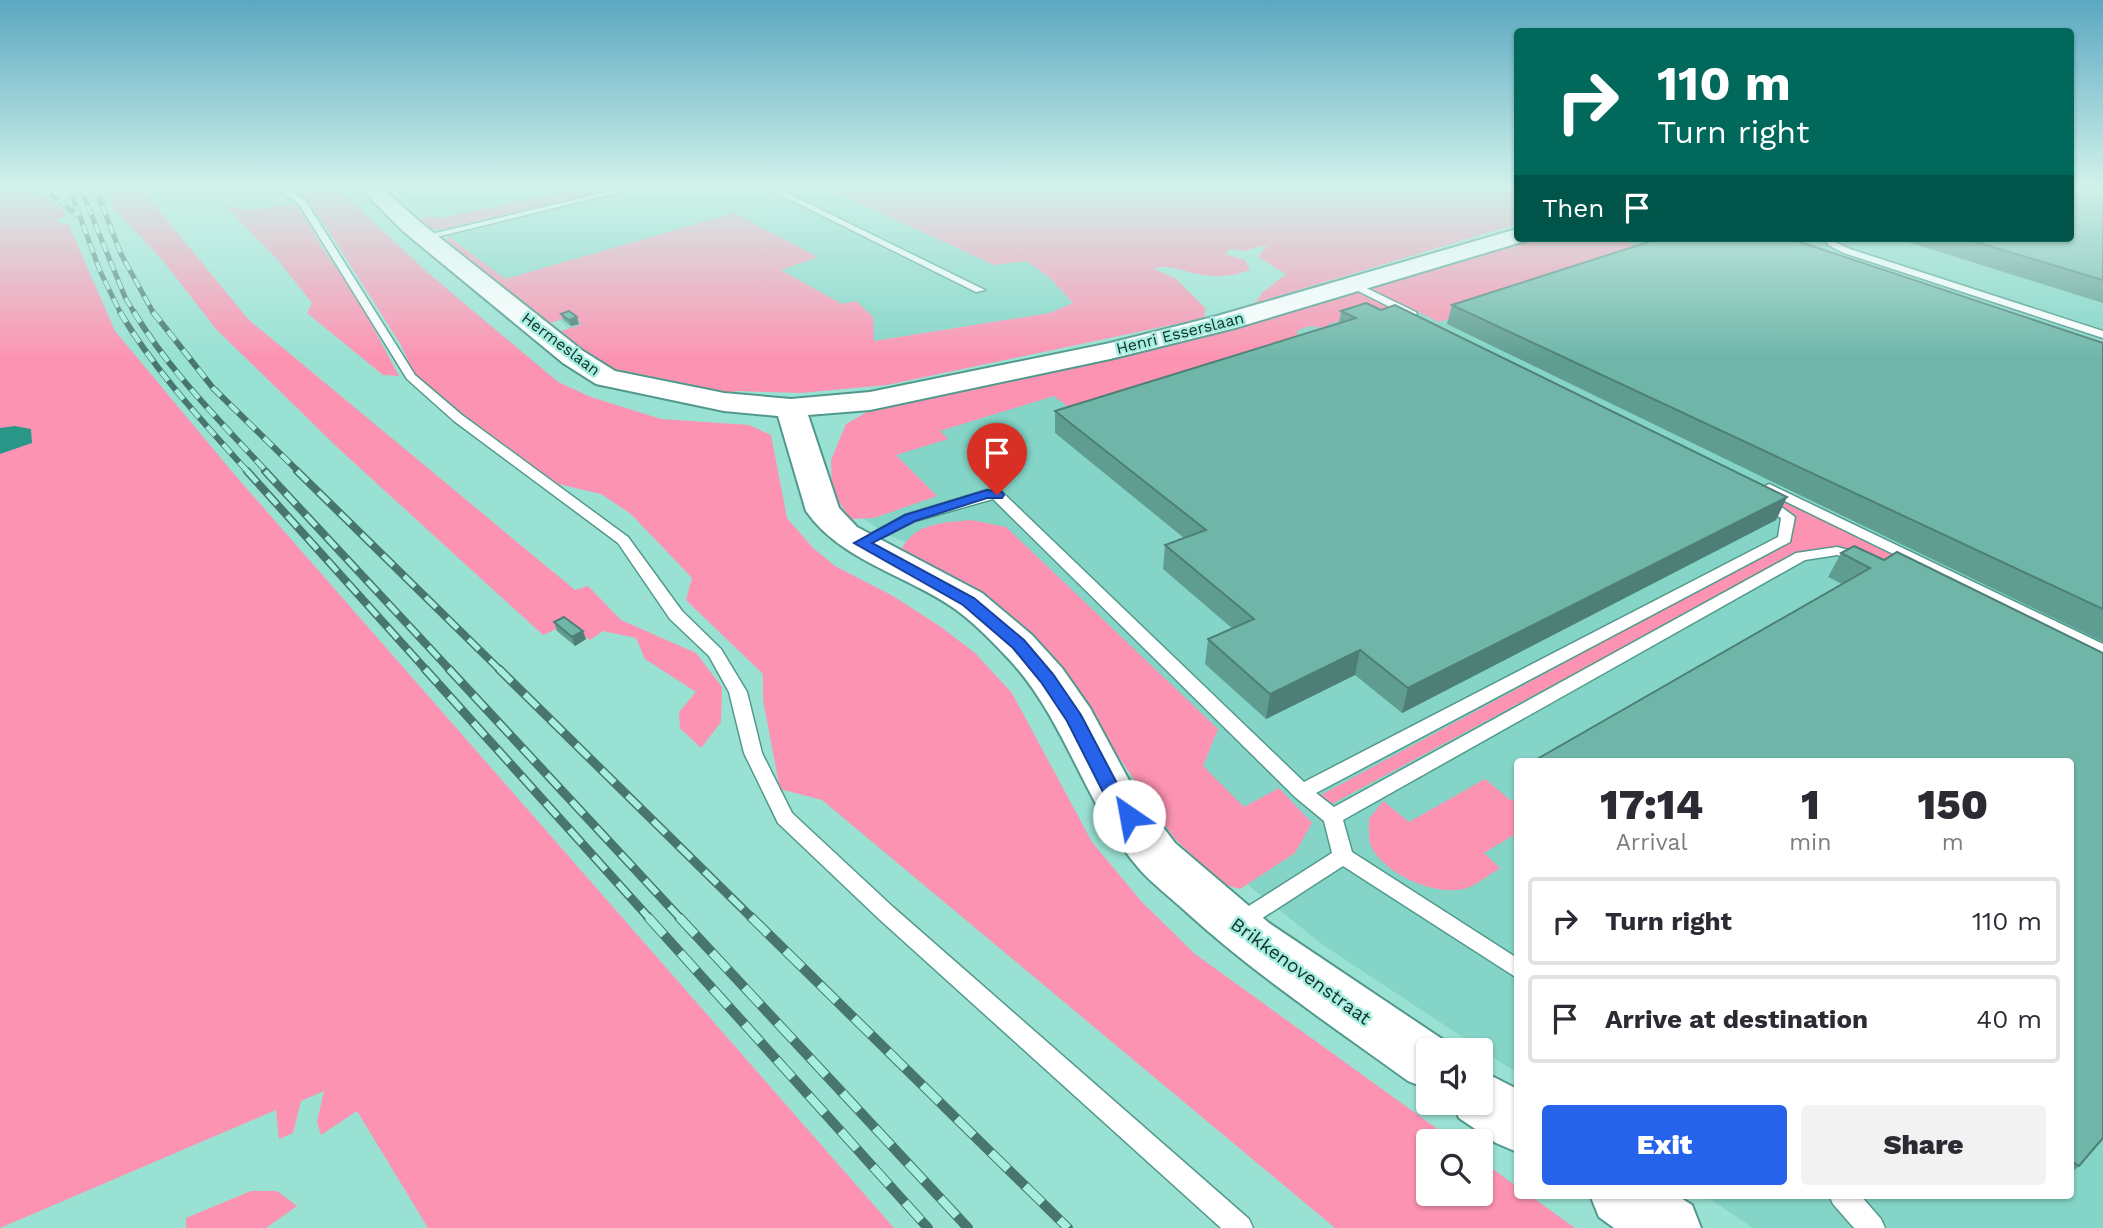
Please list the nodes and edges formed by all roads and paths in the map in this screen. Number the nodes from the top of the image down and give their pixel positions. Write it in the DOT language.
graph roads {
  1 [pos="328,244"];
  2 [pos="433,244"];
  3 [pos="886,244"];
  4 [pos="1489,244"];
  5 [pos="1834,244"];
  6 [pos="1354,285"];
  7 [pos="980,290"];
  8 [pos="1389,319"];
  9 [pos="2103,335"];
  10 [pos="837,405"];
  11 [pos="791,408"];
  12 [pos="814,487"];
  13 [pos="861,543"];
  14 [pos="1879,564"];
  15 [pos="2103,652"];
  16 [pos="1303,792"];
  17 [pos="1333,817"];
  18 [pos="1343,856"];
  19 [pos="1235,925"];
  20 [pos="1514,967"];
  21 [pos="1416,1054"];
  22 [pos="1493,1107"];
  23 [pos="1514,1121"];
  24 [pos="1627,1199"];
  25 [pos="1846,1199"];
  26 [pos="1240,1228"];
  27 [pos="1669,1228"];
  28 [pos="1872,1228"];
  1 -- 26 [label="lane"];
  2 -- 11 [label="street, Hermeslaan"];
  3 -- 7 [label="lane"];
  4 -- 6 [label="street, Henri Esserslaan"];
  5 -- 9 [label="lane"];
  6 -- 8 [label="lane"];
  6 -- 10 [label="street, Henri Esserslaan"];
  10 -- 11 [label="street"];
  10 -- 12 [label="street"];
  11 -- 12 [label="street, Brikkenovenstraat"];
  12 -- 13 [label="street, Brikkenovenstraat"];
  13 -- 16 [label="lane"];
  13 -- 19 [label="street, Brikkenovenstraat"];
  14 -- 17 [label="lane"];
  15 -- 16 [label="lane"];
  16 -- 17 [label="lane"];
  17 -- 18 [label="lane"];
  18 -- 19 [label="lane"];
  18 -- 20 [label="lane"];
  19 -- 21 [label="street, Brikkenovenstraat"];
  22 -- 23 [label="street"];
  24 -- 27 [label="street"];
  25 -- 28 [label="lane"];
}
